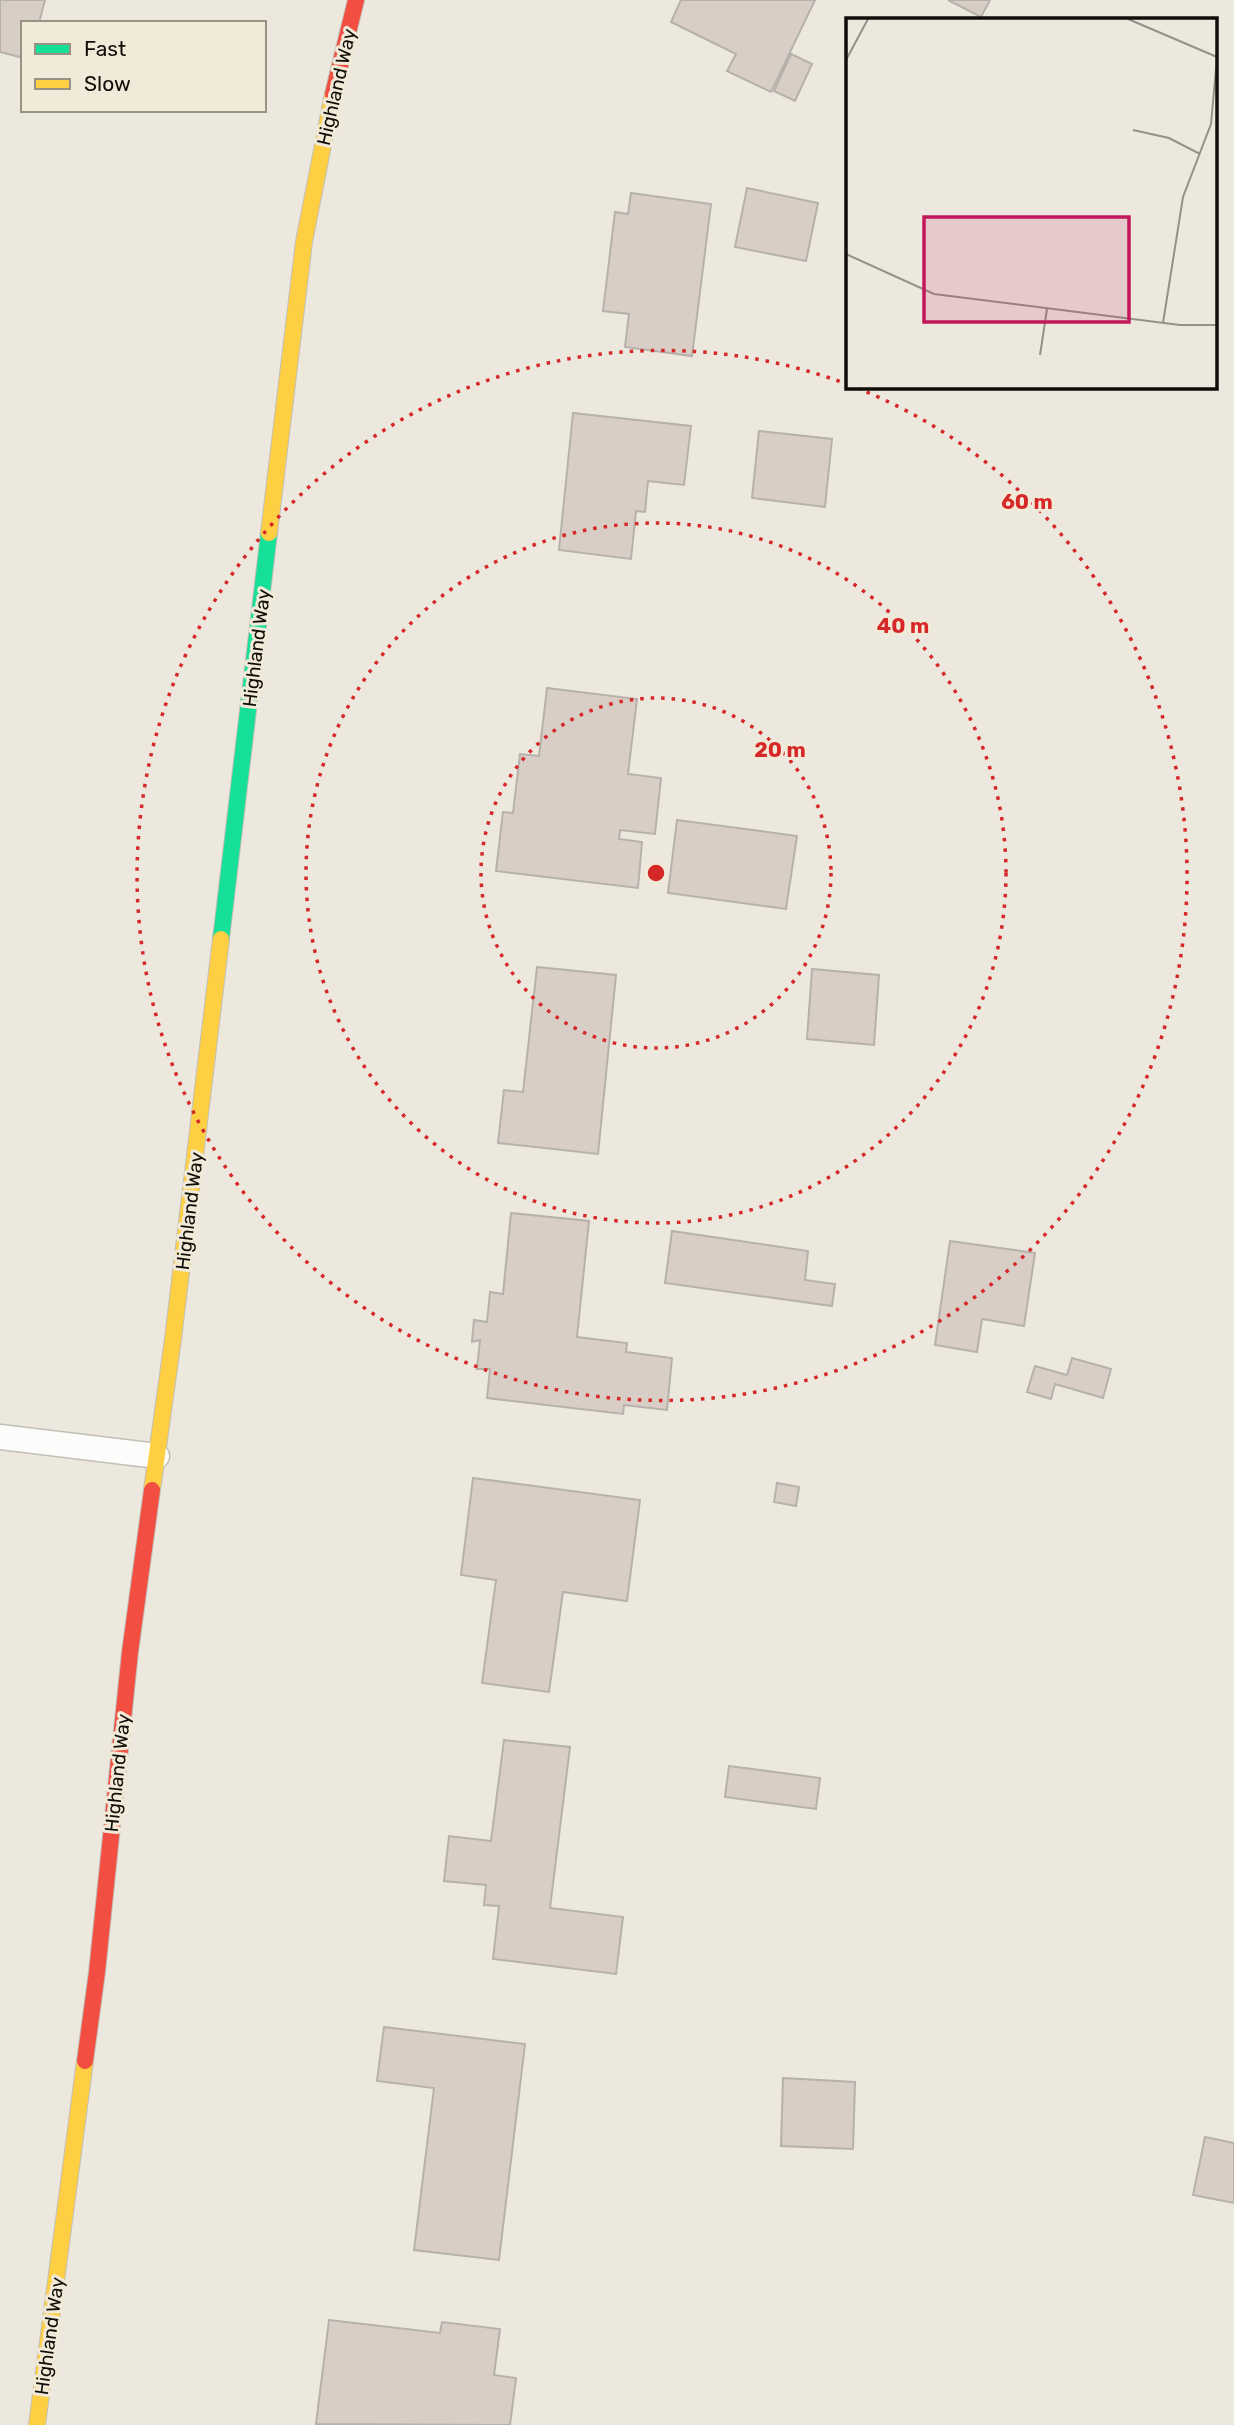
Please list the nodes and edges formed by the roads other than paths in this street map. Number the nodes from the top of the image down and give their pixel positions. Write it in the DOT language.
graph roads {
  1 [pos="356,0"];
  2 [pos="0,1437"];
  3 [pos="157,1456"];
  4 [pos="37,2425"];
  1 -- 3 [label="street, Highland Way"];
  2 -- 3 [label="lane"];
  3 -- 4 [label="street, Highland Way"];
}
